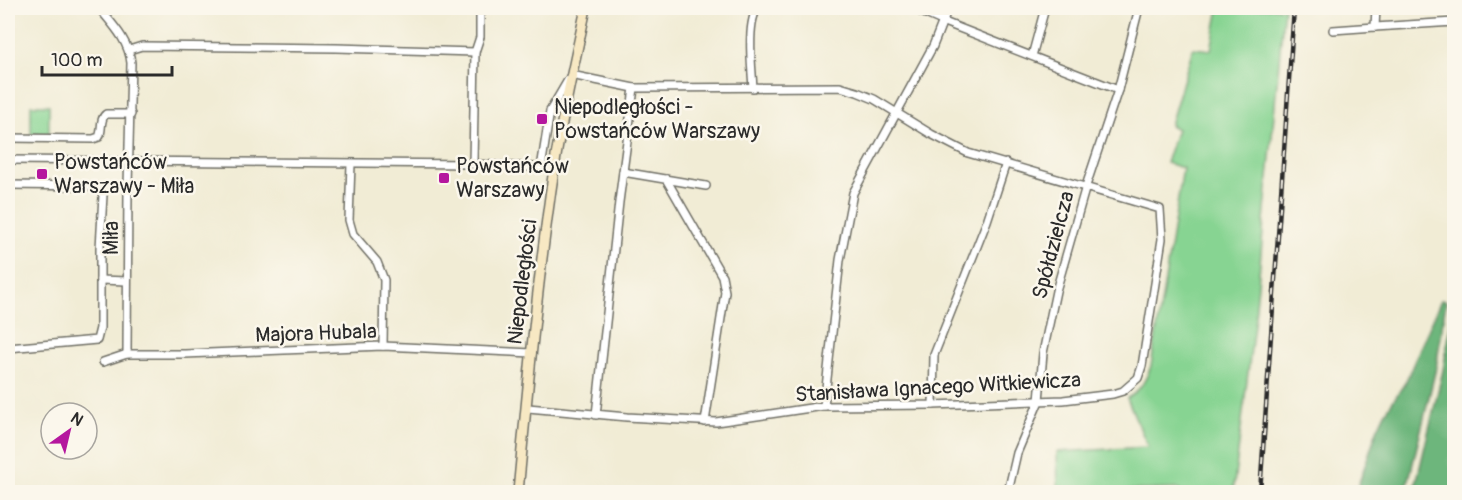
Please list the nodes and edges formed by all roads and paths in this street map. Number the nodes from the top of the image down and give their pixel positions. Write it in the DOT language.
graph roads {
  1 [pos="99,8"];
  2 [pos="480,8"];
  3 [pos="586,8"];
  4 [pos="758,8"];
  5 [pos="912,8"];
  6 [pos="948,8"];
  7 [pos="1045,8"];
  8 [pos="1139,8"];
  9 [pos="1376,8"];
  10 [pos="944,22"];
  11 [pos="1455,22"];
  12 [pos="1375,27"];
  13 [pos="1333,30"];
  14 [pos="129,50"];
  15 [pos="475,52"];
  16 [pos="1032,56"];
  17 [pos="571,75"];
  18 [pos="634,88"];
  19 [pos="753,88"];
  20 [pos="1118,90"];
  21 [pos="896,112"];
  22 [pos="131,114"];
  23 [pos="8,138"];
  24 [pos="8,160"];
  25 [pos="129,161"];
  26 [pos="1006,163"];
  27 [pos="351,164"];
  28 [pos="473,164"];
  29 [pos="541,168"];
  30 [pos="554,168"];
  31 [pos="623,172"];
  32 [pos="666,179"];
  33 [pos="8,185"];
  34 [pos="706,186"];
  35 [pos="1086,186"];
  36 [pos="100,280"];
  37 [pos="127,281"];
  38 [pos="383,346"];
  39 [pos="8,348"];
  40 [pos="532,352"];
  41 [pos="127,354"];
  42 [pos="103,362"];
  43 [pos="1039,401"];
  44 [pos="933,405"];
  45 [pos="824,406"];
  46 [pos="528,408"];
  47 [pos="596,415"];
  48 [pos="705,422"];
  49 [pos="518,492"];
  50 [pos="1008,492"];
  1 -- 14 [label="street"];
  2 -- 15 [label="street"];
  3 -- 17 [label="street, Niepodległości"];
  4 -- 19 [label="street"];
  5 -- 10 [label="street"];
  6 -- 10 [label="street"];
  7 -- 16 [label="street"];
  8 -- 20 [label="street, Spółdzielcza"];
  9 -- 12 [label="street"];
  10 -- 16 [label="street"];
  10 -- 21 [label="street"];
  11 -- 12 [label="street"];
  12 -- 13 [label="street"];
  14 -- 15 [label="street"];
  14 -- 22 [label="street, Miła"];
  15 -- 28 [label="street"];
  16 -- 20 [label="street"];
  17 -- 18 [label="street"];
  17 -- 29 [label="street"];
  17 -- 30 [label="street, Niepodległości"];
  18 -- 19 [label="street"];
  18 -- 31 [label="street"];
  19 -- 21 [label="street"];
  20 -- 35 [label="street, Spółdzielcza"];
  21 -- 26 [label="street"];
  21 -- 45 [label="street"];
  22 -- 23 [label="street"];
  22 -- 25 [label="street, Miła"];
  24 -- 25 [label="street"];
  25 -- 27 [label="street"];
  25 -- 37 [label="street, Miła"];
  26 -- 35 [label="street"];
  26 -- 44 [label="street"];
  27 -- 28 [label="street"];
  27 -- 38 [label="street"];
  28 -- 29 [label="street"];
  29 -- 30 [label="street"];
  30 -- 40 [label="street, Niepodległości"];
  31 -- 32 [label="street"];
  31 -- 47 [label="street"];
  32 -- 34 [label="street"];
  32 -- 48 [label="street"];
  33 -- 36 [label="street"];
  35 -- 43 [label="street, Spółdzielcza"];
  35 -- 43 [label="street, Stanisława Ignacego Witkiewicza"];
  36 -- 37 [label="street"];
  36 -- 39 [label="street"];
  37 -- 41 [label="street, Miła"];
  38 -- 40 [label="street, Majora Hubala"];
  38 -- 41 [label="street, Majora Hubala"];
  40 -- 46 [label="street, Niepodległości"];
  41 -- 42 [label="street, Majora Hubala"];
  43 -- 44 [label="street, Stanisława Ignacego Witkiewicza"];
  43 -- 50 [label="street, Spółdzielcza"];
  44 -- 45 [label="street, Stanisława Ignacego Witkiewicza"];
  45 -- 48 [label="street, Stanisława Ignacego Witkiewicza"];
  46 -- 47 [label="street, Stanisława Ignacego Witkiewicza"];
  46 -- 49 [label="street, Niepodległości"];
  47 -- 48 [label="street, Stanisława Ignacego Witkiewicza"];
}
